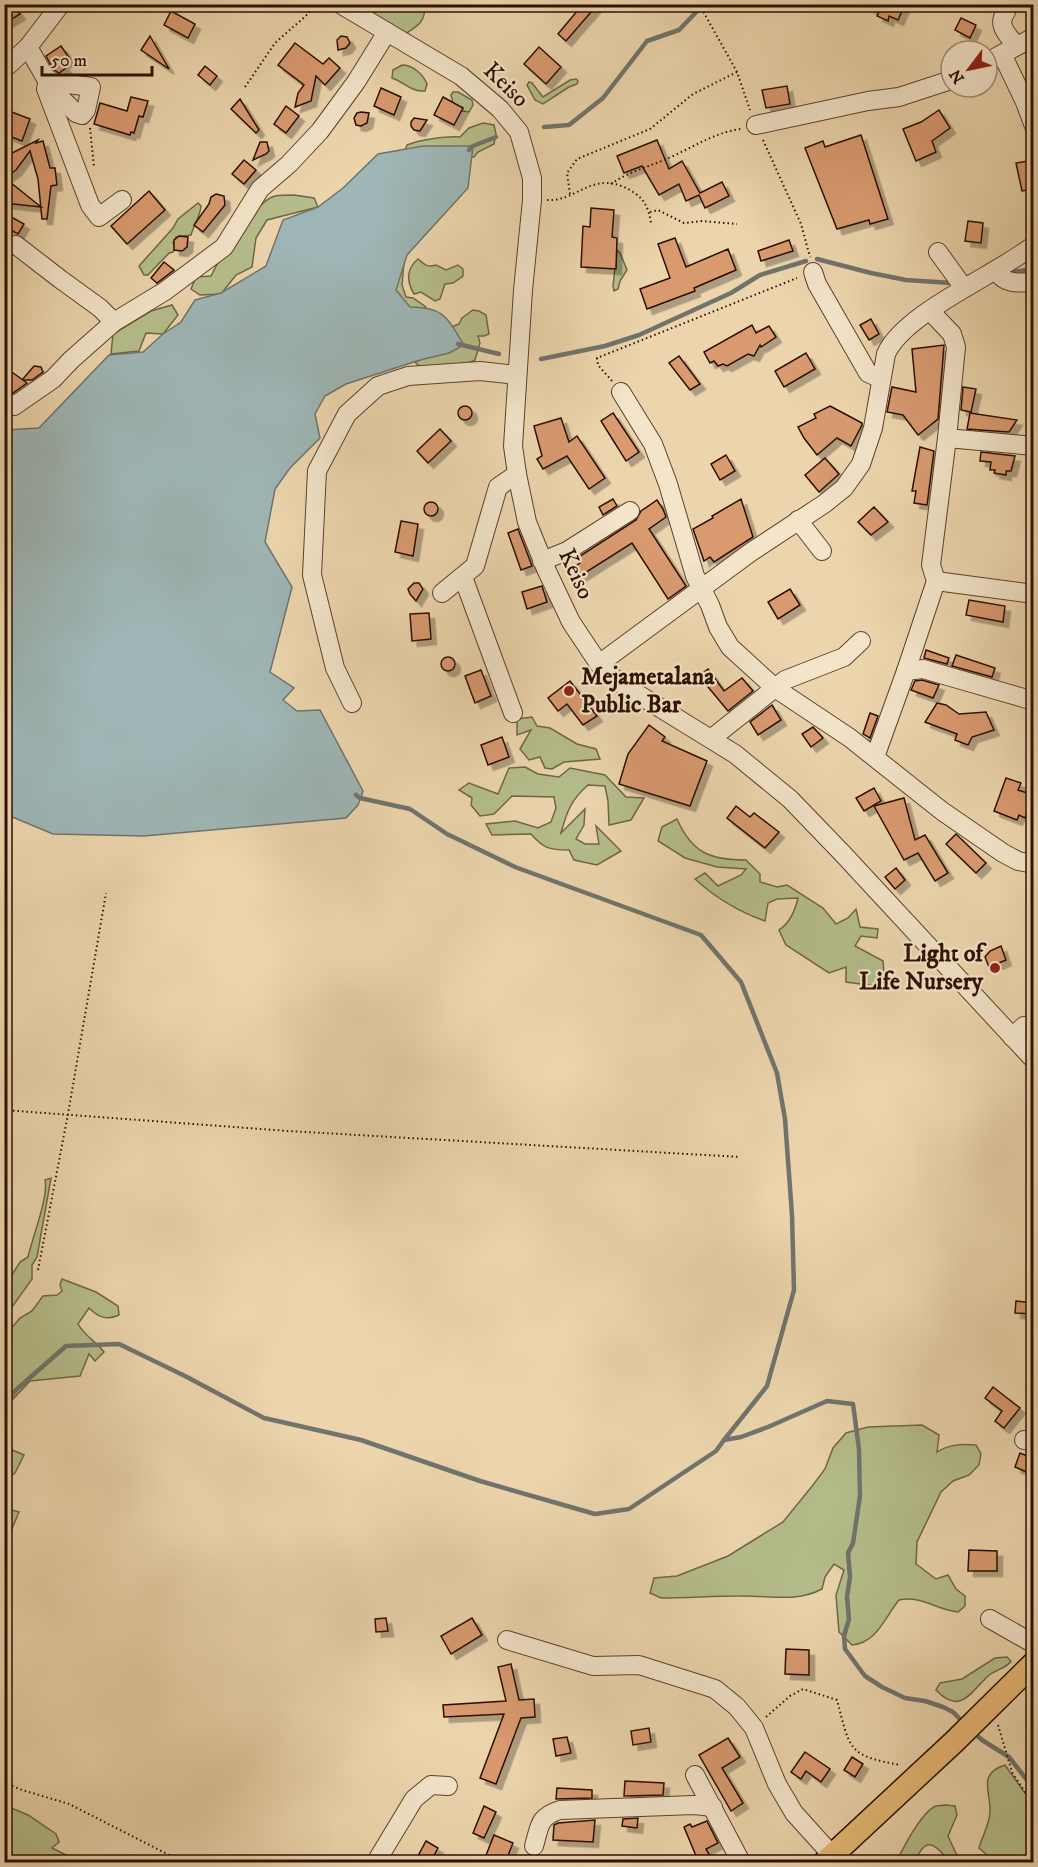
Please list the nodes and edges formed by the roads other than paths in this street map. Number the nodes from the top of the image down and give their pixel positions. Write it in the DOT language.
graph roads {
  1 [pos="61,4"];
  2 [pos="340,4"];
  3 [pos="1006,12"];
  4 [pos="387,32"];
  5 [pos="1034,37"];
  6 [pos="28,47"];
  7 [pos="1001,54"];
  8 [pos="4,69"];
  9 [pos="54,83"];
  10 [pos="939,84"];
  11 [pos="1029,102"];
  12 [pos="756,125"];
  13 [pos="1034,126"];
  14 [pos="122,200"];
  15 [pos="16,245"];
  16 [pos="1034,245"];
  17 [pos="938,252"];
  18 [pos="996,270"];
  19 [pos="813,272"];
  20 [pos="1034,282"];
  21 [pos="964,288"];
  22 [pos="930,311"];
  23 [pos="114,322"];
  24 [pos="517,375"];
  25 [pos="881,379"];
  26 [pos="621,392"];
  27 [pos="4,400"];
  28 [pos="947,438"];
  29 [pos="1034,446"];
  30 [pos="517,474"];
  31 [pos="630,510"];
  32 [pos="798,520"];
  33 [pos="822,551"];
  34 [pos="542,561"];
  35 [pos="462,577"];
  36 [pos="936,581"];
  37 [pos="702,588"];
  38 [pos="442,593"];
  39 [pos="1034,594"];
  40 [pos="861,641"];
  41 [pos="599,664"];
  42 [pos="906,671"];
  43 [pos="775,688"];
  44 [pos="1034,701"];
  45 [pos="352,703"];
  46 [pos="513,713"];
  47 [pos="712,738"];
  48 [pos="875,757"];
  49 [pos="1034,864"];
  50 [pos="1034,1025"];
  51 [pos="1012,1037"];
  52 [pos="1034,1060"];
  53 [pos="990,1619"];
  54 [pos="507,1640"];
  55 [pos="1034,1644"];
  56 [pos="1034,1663"];
  57 [pos="695,1774"];
  58 [pos="448,1786"];
  59 [pos="713,1806"];
  60 [pos="534,1846"];
  61 [pos="828,1858"];
  62 [pos="376,1863"];
  63 [pos="741,1863"];
  1 -- 6 [label="street"];
  2 -- 4 [label="street, Keiso"];
  3 -- 7 [label="street"];
  4 -- 23 [label="street"];
  4 -- 24 [label="street, Keiso"];
  5 -- 7 [label="street"];
  6 -- 8 [label="street"];
  6 -- 9 [label="street"];
  7 -- 11 [label="street"];
  9 -- 9 [label="street"];
  9 -- 14 [label="street"];
  10 -- 12 [label="street"];
  11 -- 13 [label="street"];
  15 -- 23 [label="street"];
  16 -- 18 [label="street"];
  17 -- 21 [label="street"];
  18 -- 20 [label="street"];
  18 -- 21 [label="street"];
  19 -- 25 [label="street"];
  21 -- 22 [label="street"];
  22 -- 25 [label="street"];
  22 -- 28 [label="street"];
  23 -- 27 [label="street"];
  24 -- 30 [label="street, Keiso"];
  24 -- 45 [label="street"];
  25 -- 32 [label="street"];
  26 -- 37 [label="street"];
  28 -- 29 [label="street"];
  28 -- 36 [label="street"];
  30 -- 34 [label="street, Keiso"];
  30 -- 35 [label="street"];
  31 -- 34 [label="street"];
  32 -- 33 [label="street"];
  32 -- 37 [label="street"];
  34 -- 41 [label="street, Keiso"];
  35 -- 38 [label="street"];
  35 -- 46 [label="street"];
  36 -- 39 [label="street"];
  36 -- 42 [label="street"];
  37 -- 41 [label="street"];
  37 -- 43 [label="street"];
  40 -- 43 [label="street"];
  41 -- 47 [label="street, Keiso"];
  42 -- 44 [label="street"];
  42 -- 48 [label="street"];
  43 -- 47 [label="street"];
  43 -- 48 [label="street"];
  47 -- 51 [label="street, Keiso"];
  48 -- 49 [label="street"];
  50 -- 51 [label="street"];
  51 -- 52 [label="street, Keiso"];
  53 -- 55 [label="street"];
  54 -- 61 [label="street"];
  56 -- 61 [label="main road"];
  57 -- 59 [label="street"];
  58 -- 62 [label="street"];
  59 -- 60 [label="street"];
  59 -- 63 [label="street"];
}
